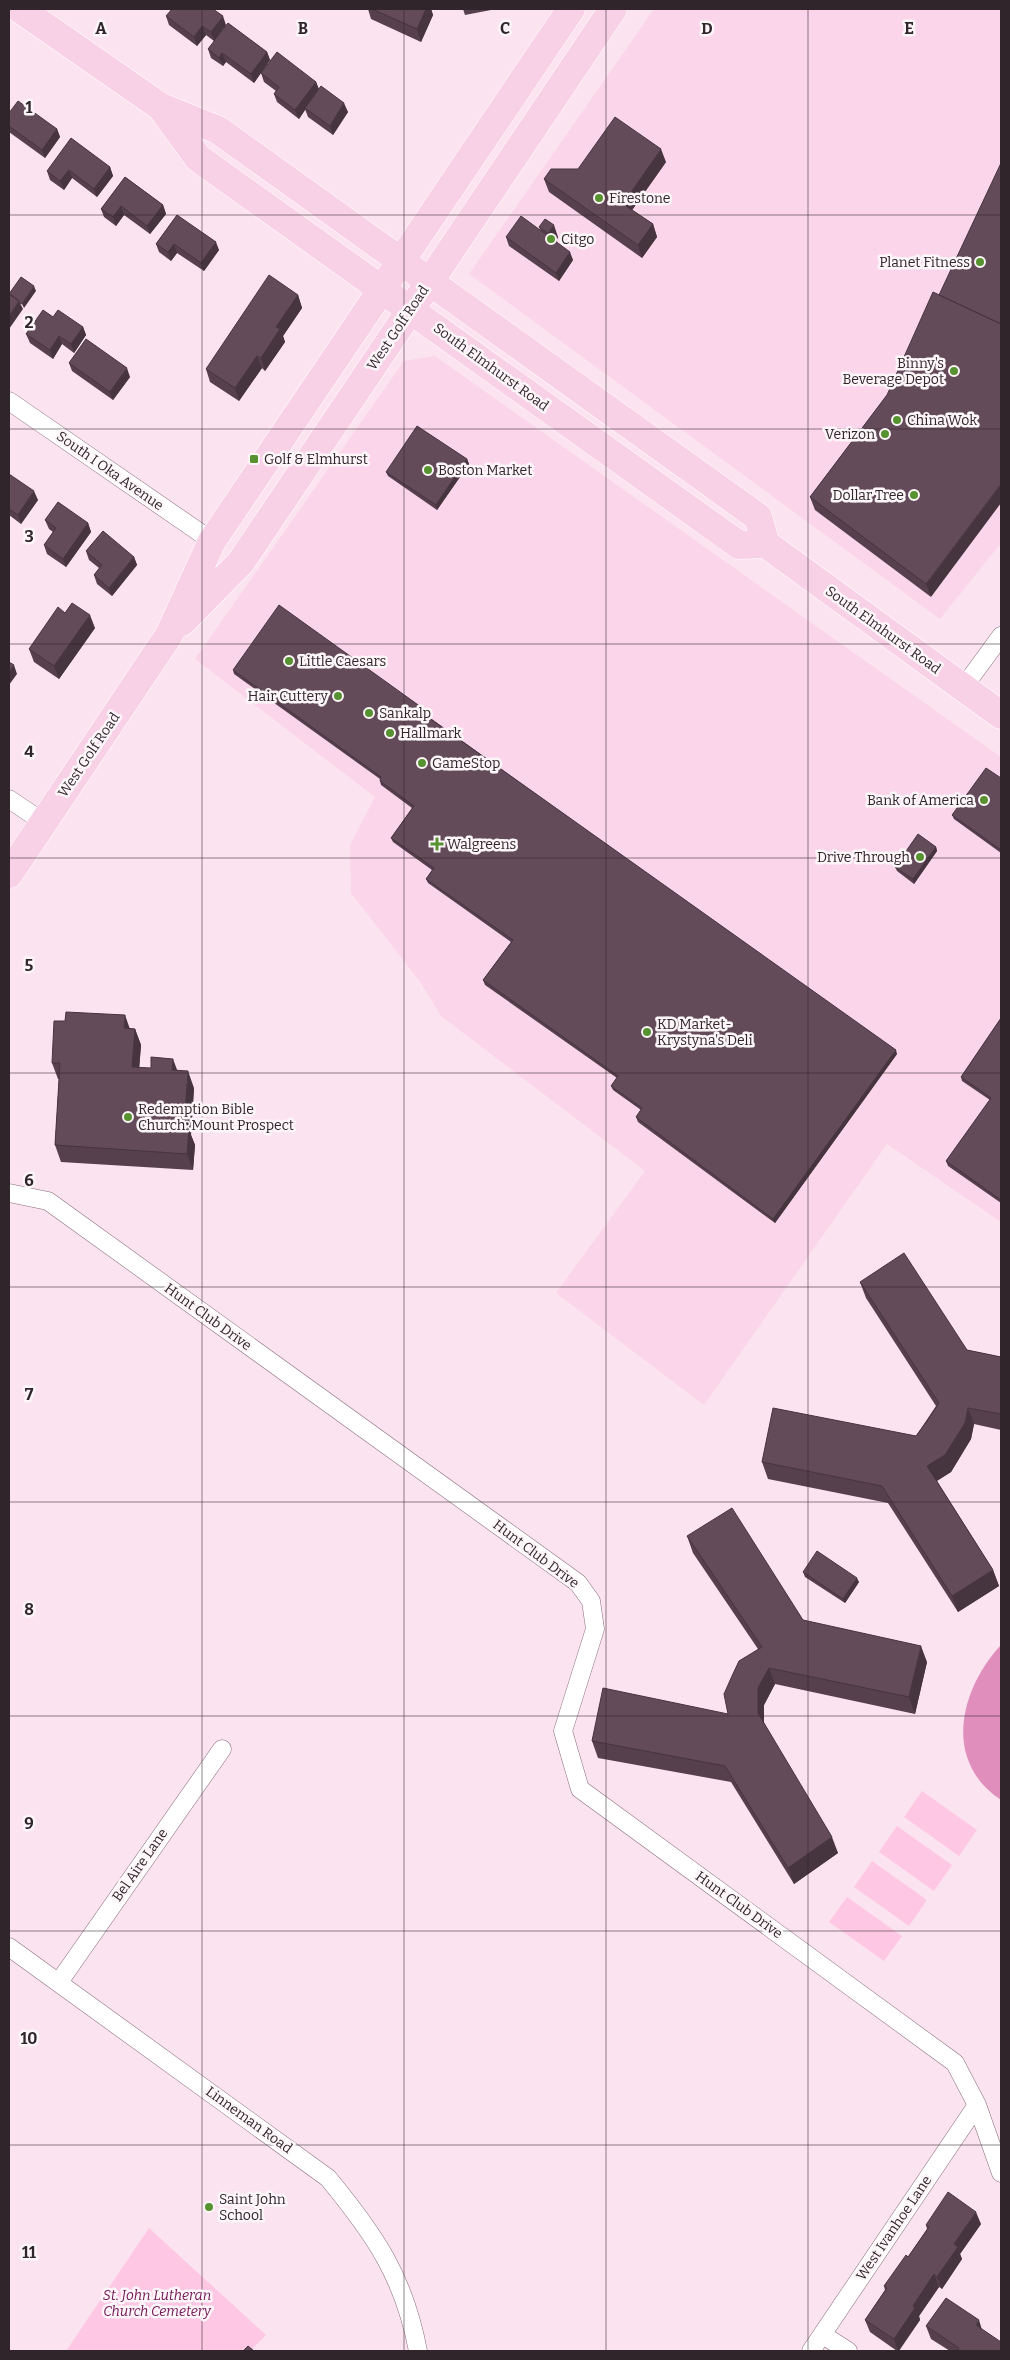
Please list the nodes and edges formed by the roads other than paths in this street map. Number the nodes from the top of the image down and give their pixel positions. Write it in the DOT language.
graph roads {
  1 [pos="20,9"];
  2 [pos="572,9"];
  3 [pos="613,9"];
  4 [pos="161,107"];
  5 [pos="402,261"];
  6 [pos="429,281"];
  7 [pos="383,290"];
  8 [pos="410,310"];
  9 [pos="9,401"];
  10 [pos="212,541"];
  11 [pos="766,544"];
  12 [pos="169,635"];
  13 [pos="1001,636"];
  14 [pos="963,688"];
  15 [pos="1001,715"];
  16 [pos="9,799"];
  17 [pos="43,822"];
  18 [pos="9,874"];
  19 [pos="9,1193"];
  20 [pos="222,1749"];
  21 [pos="9,1946"];
  22 [pos="59,1982"];
  23 [pos="977,2105"];
  24 [pos="1001,2173"];
  25 [pos="823,2335"];
  26 [pos="418,2351"];
  27 [pos="811,2351"];
  28 [pos="848,2351"];
  1 -- 4 [label="main road, South Elmhurst Road"];
  2 -- 5 [label="main road, West Golf Road"];
  3 -- 6 [label="main road, West Golf Road"];
  4 -- 5 [label="main road, South Elmhurst Road"];
  4 -- 7 [label="main road, South Elmhurst Road"];
  5 -- 6 [label="main road, South Elmhurst Road"];
  5 -- 7 [label="main road, West Golf Road"];
  6 -- 8 [label="main road, West Golf Road"];
  6 -- 11 [label="main road, South Elmhurst Road"];
  7 -- 8 [label="main road, South Elmhurst Road"];
  7 -- 10 [label="main road, West Golf Road"];
  8 -- 11 [label="main road, South Elmhurst Road"];
  8 -- 12 [label="main road, West Golf Road"];
  9 -- 10 [label="street, South I Oka Avenue"];
  10 -- 12 [label="main road, West Golf Road"];
  11 -- 14 [label="main road, South Elmhurst Road"];
  12 -- 17 [label="main road, West Golf Road"];
  13 -- 14 [label="street"];
  14 -- 15 [label="main road, South Elmhurst Road"];
  16 -- 17 [label="street"];
  17 -- 18 [label="main road, West Golf Road"];
  19 -- 23 [label="street, Hunt Club Drive"];
  20 -- 22 [label="street, Bel Aire Lane"];
  21 -- 22 [label="street, Linneman Road"];
  22 -- 26 [label="street, Linneman Road"];
  23 -- 24 [label="street, Hunt Club Drive"];
  23 -- 25 [label="street, West Ivanhoe Lane"];
  25 -- 27 [label="street, West Ivanhoe Lane"];
  25 -- 28 [label="street"];
}
